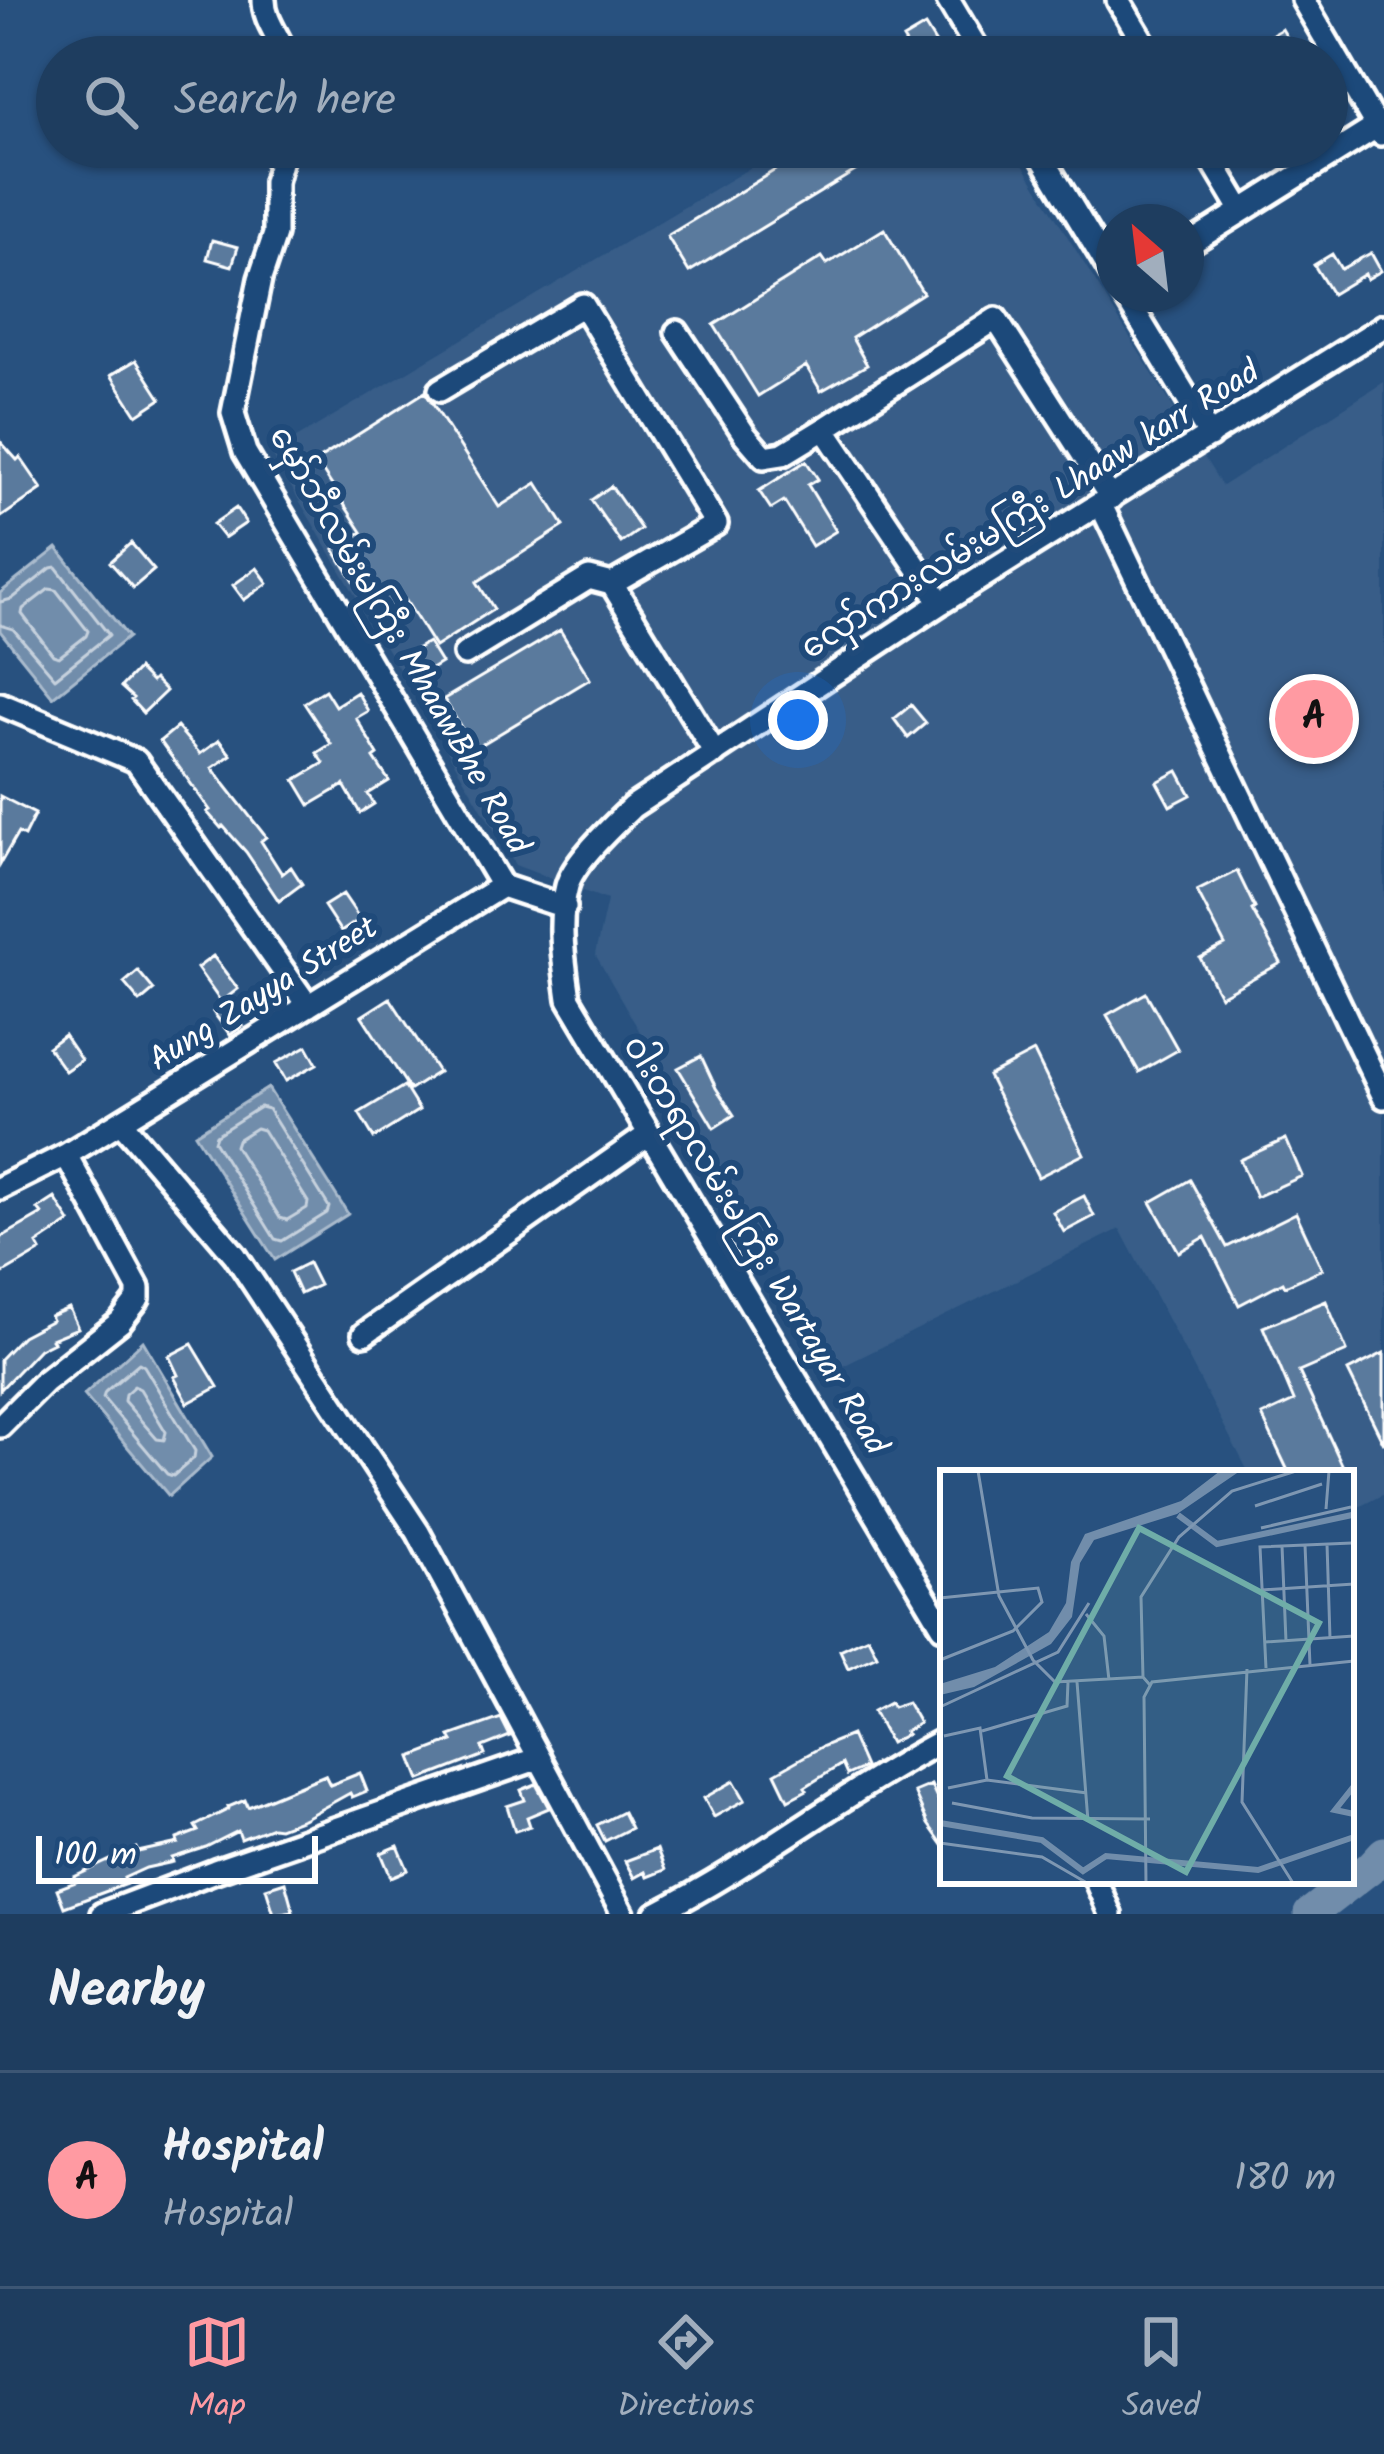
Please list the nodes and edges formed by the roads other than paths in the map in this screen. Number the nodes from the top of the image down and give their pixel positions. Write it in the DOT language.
graph roads {
  1 [pos="264,0"];
  2 [pos="948,0"];
  3 [pos="1118,0"];
  4 [pos="1303,0"];
  5 [pos="278,36"];
  6 [pos="969,36"];
  7 [pos="1139,36"];
  8 [pos="1325,36"];
  9 [pos="1348,73"];
  10 [pos="1382,129"];
  11 [pos="1348,149"];
  12 [pos="279,168"];
  13 [pos="1049,168"];
  14 [pos="1216,168"];
  15 [pos="1316,168"];
  16 [pos="1242,212"];
  17 [pos="1204,235"];
  18 [pos="1096,247"];
  19 [pos="1135,312"];
  20 [pos="1384,326"];
  21 [pos="677,332"];
  22 [pos="440,390"];
  23 [pos="824,429"];
  24 [pos="1210,436"];
  25 [pos="1106,502"];
  26 [pos="612,584"];
  27 [pos="941,603"];
  28 [pos="465,654"];
  29 [pos="0,704"];
  30 [pos="716,753"];
  31 [pos="567,883"];
  32 [pos="502,886"];
  33 [pos="565,907"];
  34 [pos="308,1006"];
  35 [pos="1384,1097"];
  36 [pos="121,1122"];
  37 [pos="649,1134"];
  38 [pos="66,1155"];
  39 [pos="0,1189"];
  40 [pos="364,1334"];
  41 [pos="0,1426"];
  42 [pos="940,1622"];
  43 [pos="940,1742"];
  44 [pos="539,1758"];
  45 [pos="1097,1884"];
  46 [pos="102,1914"];
  47 [pos="623,1914"];
  48 [pos="656,1914"];
  49 [pos="1110,1914"];
  1 -- 5 [label="street"];
  2 -- 6 [label="street"];
  3 -- 7 [label="street"];
  4 -- 8 [label="street"];
  9 -- 10 [label="street"];
  10 -- 11 [label="street"];
  12 -- 32 [label="street, မှော်ဘီလမ်းမကြီး MhaawBhe Road"];
  13 -- 18 [label="street"];
  14 -- 16 [label="street"];
  15 -- 16 [label="street"];
  16 -- 17 [label="street"];
  19 -- 24 [label="street"];
  20 -- 24 [label="street, လှော်ကားလမ်းမကြီး Lhaaw karr Road"];
  21 -- 23 [label="street"];
  22 -- 26 [label="street"];
  23 -- 25 [label="street"];
  23 -- 27 [label="street"];
  24 -- 25 [label="street, လှော်ကားလမ်းမကြီး Lhaaw karr Road"];
  25 -- 27 [label="street, လှော်ကားလမ်းမကြီး Lhaaw karr Road"];
  25 -- 35 [label="street"];
  26 -- 28 [label="street"];
  26 -- 30 [label="street"];
  27 -- 30 [label="street, လှော်ကားလမ်းမကြီး Lhaaw karr Road"];
  29 -- 34 [label="street"];
  30 -- 31 [label="street, လှော်ကားလမ်းမကြီး Lhaaw karr Road"];
  31 -- 33 [label="street, ဝါးတရာလမ်းမကြီး Wartayar Road"];
  32 -- 33 [label="street"];
  32 -- 34 [label="street, Aung Zayya Street"];
  33 -- 37 [label="street, ဝါးတရာလမ်းမကြီး Wartayar Road"];
  34 -- 36 [label="street, Aung Zayya Street"];
  36 -- 38 [label="street, Aung Zayya Street"];
  36 -- 44 [label="street"];
  37 -- 40 [label="street"];
  37 -- 42 [label="street, ဝါးတရာလမ်းမကြီး Wartayar Road"];
  38 -- 39 [label="street, Aung Zayya Street"];
  38 -- 41 [label="street"];
  43 -- 48 [label="street"];
  44 -- 46 [label="street"];
  44 -- 47 [label="street"];
  45 -- 49 [label="street"];
}
